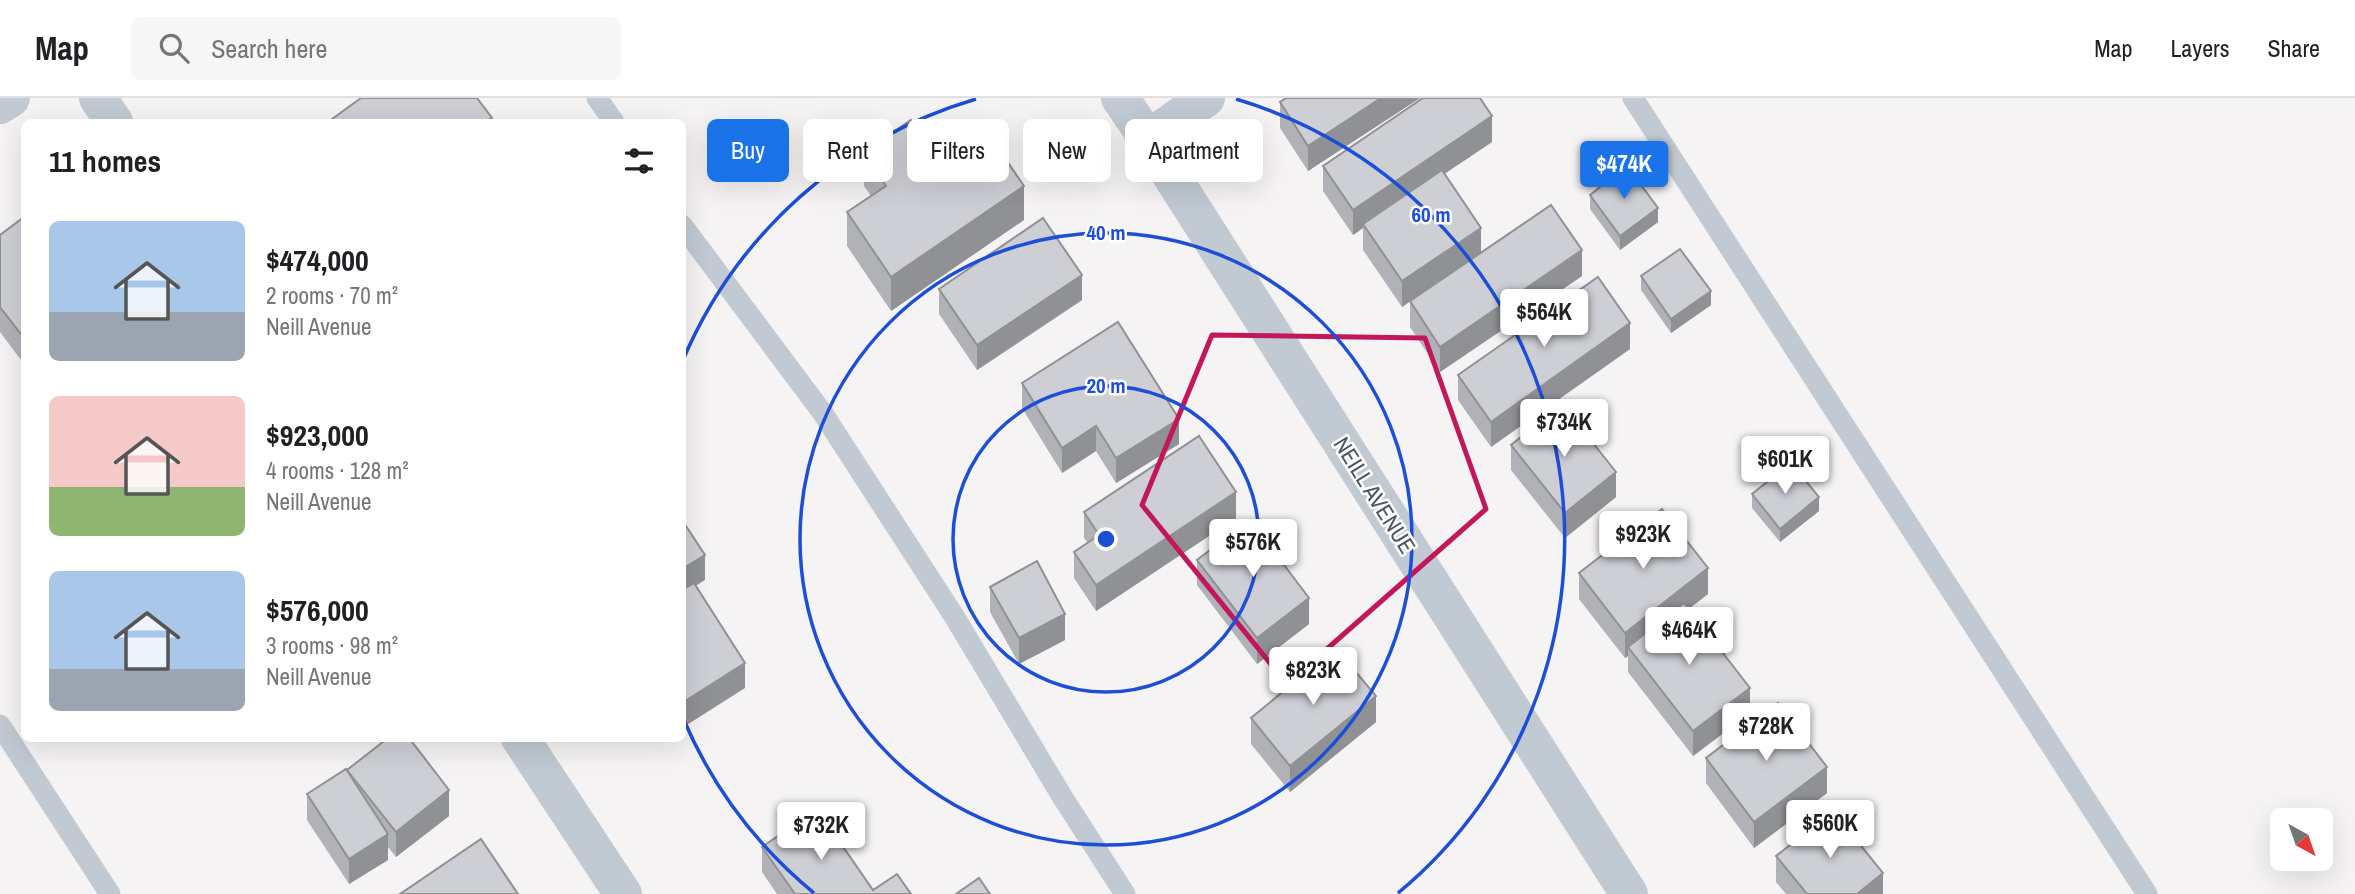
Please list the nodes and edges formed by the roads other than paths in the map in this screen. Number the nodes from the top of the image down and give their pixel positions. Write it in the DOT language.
graph roads {
  1 [pos="11,98"];
  2 [pos="97,98"];
  3 [pos="597,98"];
  4 [pos="1120,98"];
  5 [pos="1206,98"];
  6 [pos="1633,98"];
  7 [pos="0,105"];
  8 [pos="112,119"];
  9 [pos="612,119"];
  10 [pos="1134,119"];
  11 [pos="1176,119"];
  12 [pos="1175,182"];
  13 [pos="686,230"];
  14 [pos="0,725"];
  15 [pos="523,742"];
  16 [pos="110,894"];
  17 [pos="623,894"];
  18 [pos="1125,894"];
  19 [pos="1629,894"];
  20 [pos="2147,894"];
  1 -- 7 [label="street"];
  2 -- 8 [label="street"];
  3 -- 9 [label="lane"];
  4 -- 10 [label="street, NEILL AVENUE"];
  5 -- 11 [label="street"];
  6 -- 20 [label="lane"];
  12 -- 19 [label="street, NEILL AVENUE"];
  13 -- 18 [label="lane"];
  14 -- 16 [label="lane"];
  15 -- 17 [label="street"];
}
